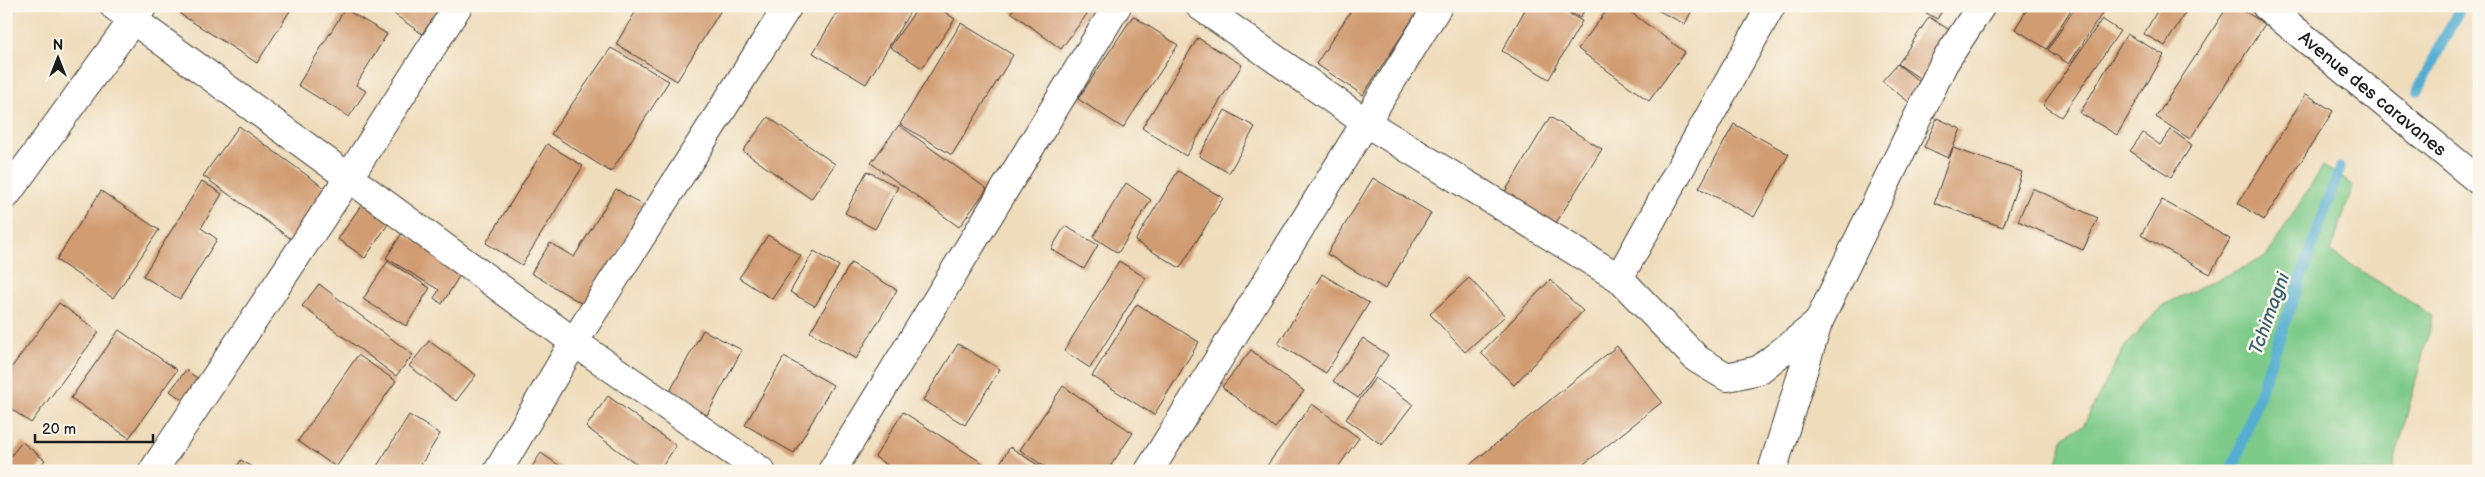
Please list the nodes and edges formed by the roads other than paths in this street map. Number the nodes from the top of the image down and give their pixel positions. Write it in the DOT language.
graph roads {
  1 [pos="458,6"];
  2 [pos="788,6"];
  3 [pos="1117,6"];
  4 [pos="1200,6"];
  5 [pos="1438,6"];
  6 [pos="1771,6"];
  7 [pos="1981,6"];
  8 [pos="2266,6"];
  9 [pos="130,11"];
  10 [pos="1365,122"];
  11 [pos="349,177"];
  12 [pos="2479,181"];
  13 [pos="6,195"];
  14 [pos="1619,278"];
  15 [pos="1818,323"];
  16 [pos="574,342"];
  17 [pos="153,471"];
  18 [pos="498,471"];
  19 [pos="761,471"];
  20 [pos="832,471"];
  21 [pos="1149,471"];
  22 [pos="1772,471"];
  1 -- 11 [label="street"];
  2 -- 16 [label="street"];
  3 -- 20 [label="street"];
  4 -- 10 [label="street"];
  5 -- 10 [label="street"];
  6 -- 14 [label="street"];
  7 -- 15 [label="street"];
  8 -- 12 [label="street, Avenue des caravanes"];
  9 -- 11 [label="street"];
  9 -- 13 [label="street"];
  10 -- 14 [label="street"];
  10 -- 21 [label="street"];
  11 -- 16 [label="street"];
  11 -- 17 [label="street"];
  14 -- 15 [label="street"];
  15 -- 22 [label="street"];
  16 -- 18 [label="street"];
  16 -- 19 [label="street"];
}
